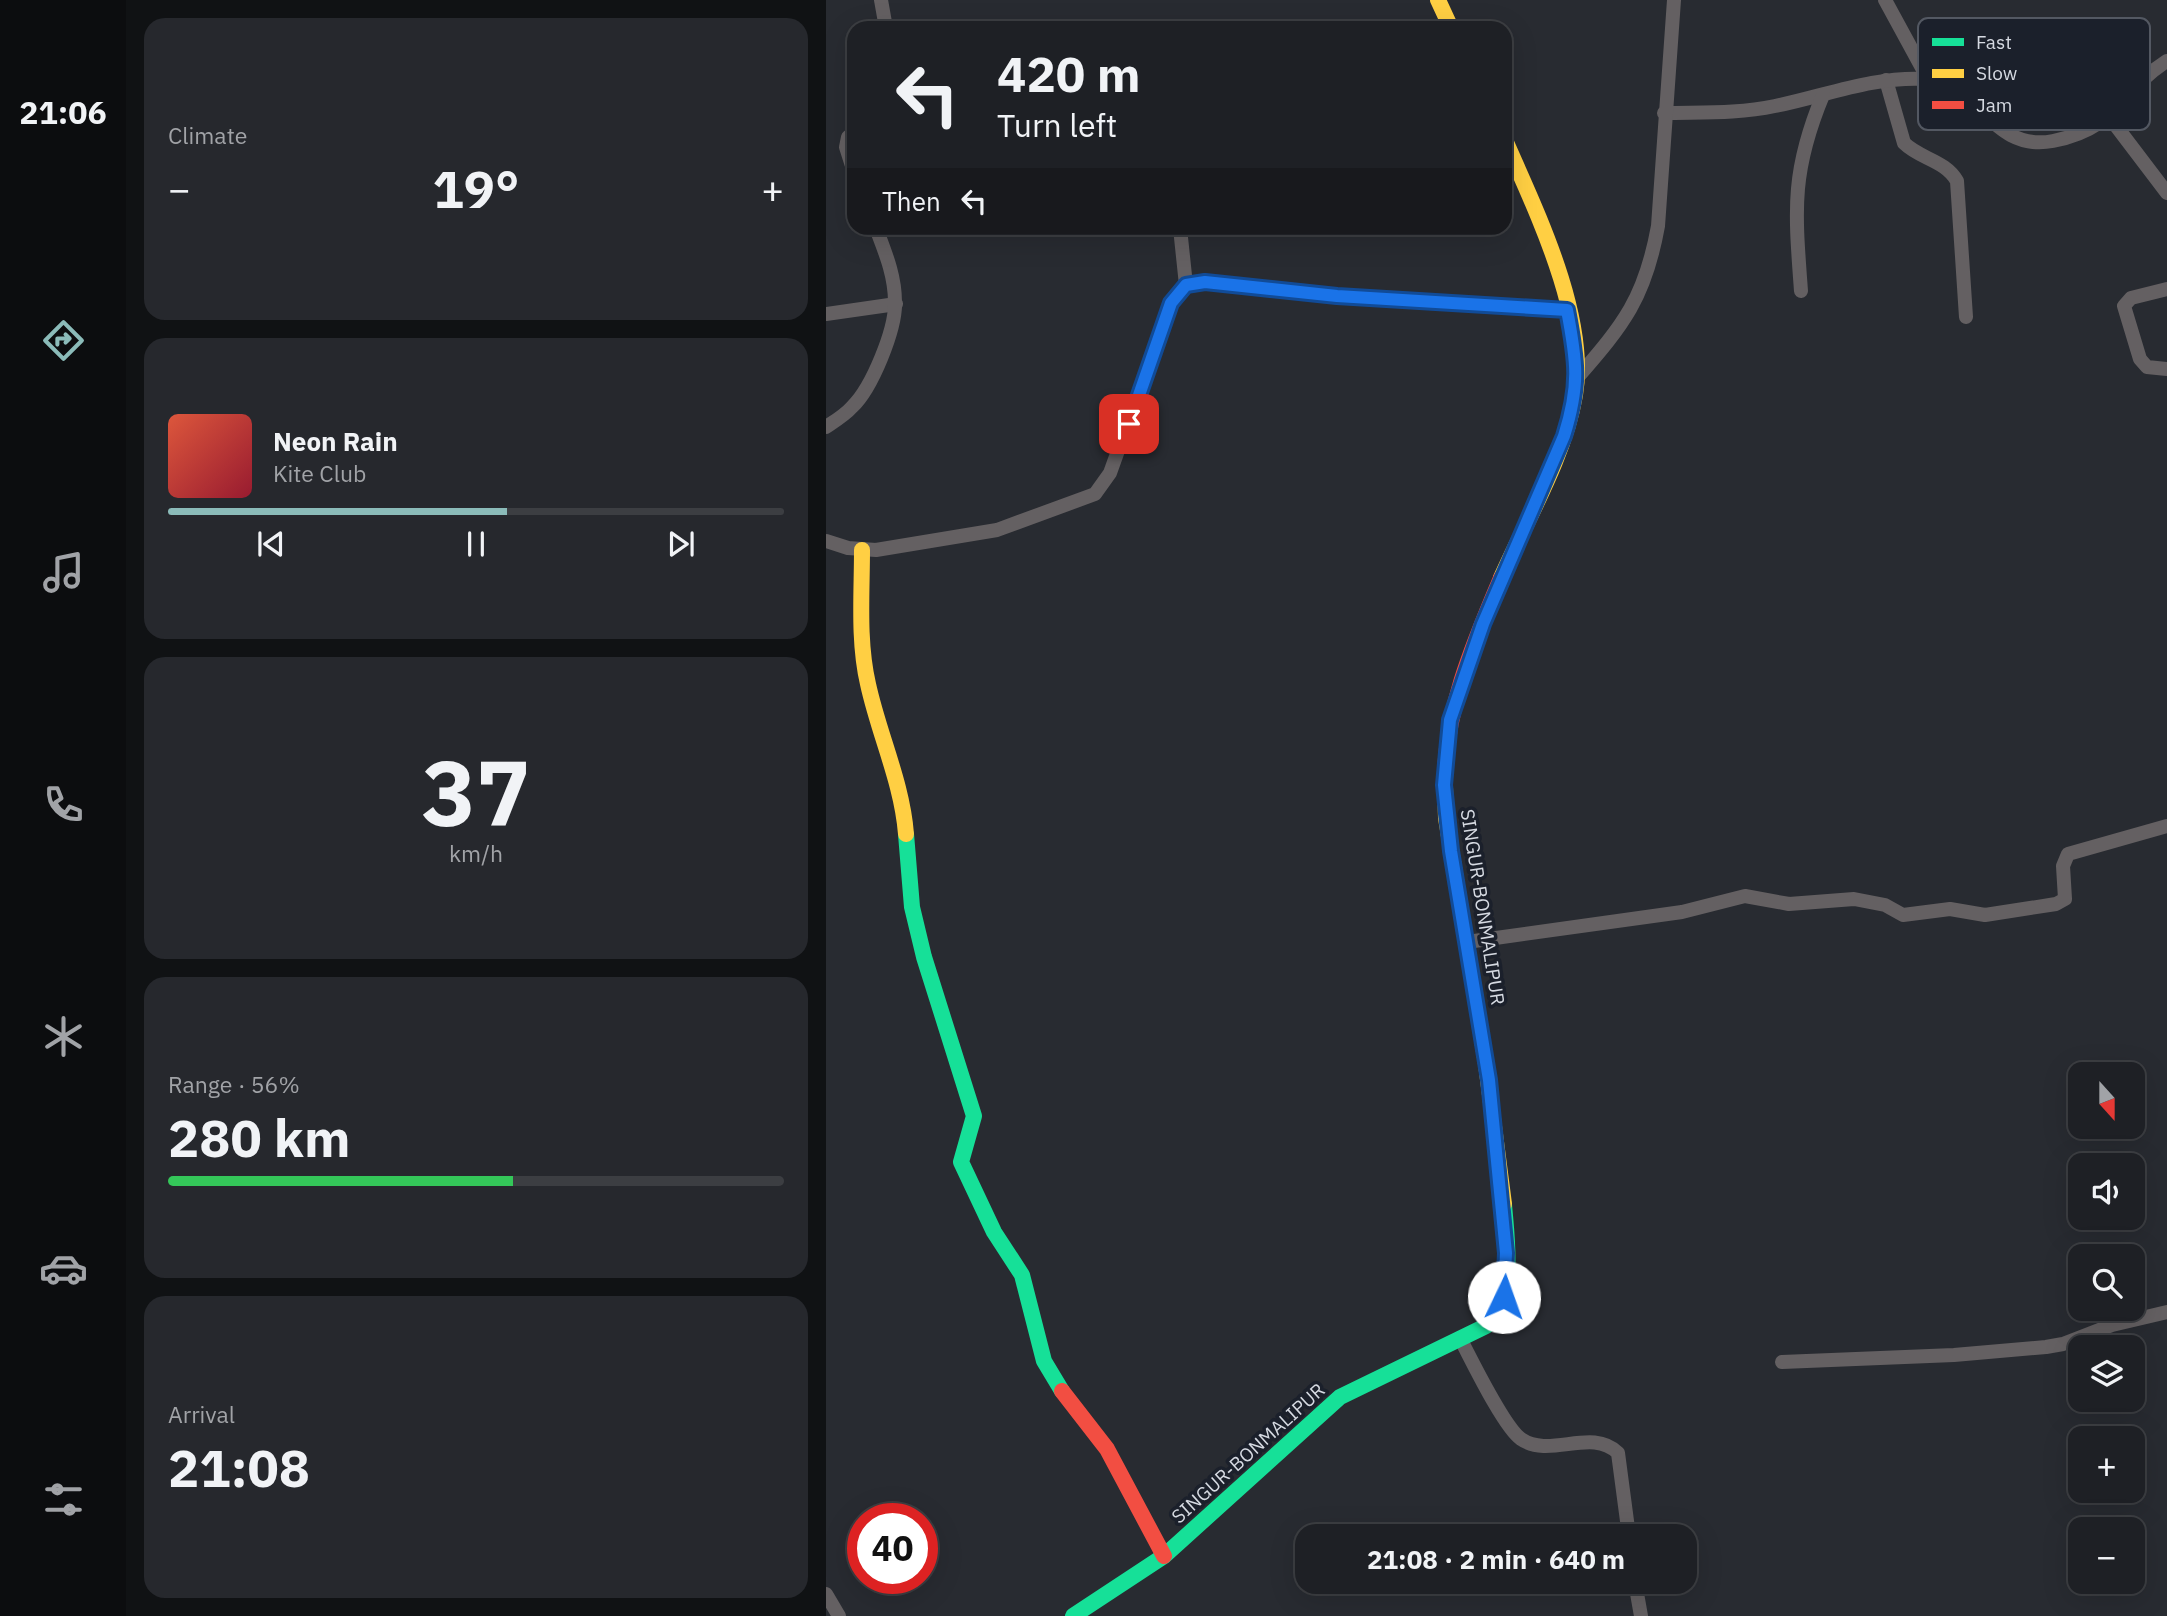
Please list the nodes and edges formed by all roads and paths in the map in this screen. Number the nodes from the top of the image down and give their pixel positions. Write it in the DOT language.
graph roads {
  1 [pos="881,0"];
  2 [pos="1438,0"];
  3 [pos="1674,0"];
  4 [pos="1885,0"];
  5 [pos="885,21"];
  6 [pos="1448,21"];
  7 [pos="1918,61"];
  8 [pos="2167,61"];
  9 [pos="2150,74"];
  10 [pos="1918,79"];
  11 [pos="1886,80"];
  12 [pos="1823,95"];
  13 [pos="1664,113"];
  14 [pos="2003,130"];
  15 [pos="2086,130"];
  16 [pos="2118,130"];
  17 [pos="1512,156"];
  18 [pos="2167,194"];
  19 [pos="878,235"];
  20 [pos="1181,235"];
  21 [pos="1186,285"];
  22 [pos="2167,289"];
  23 [pos="1801,291"];
  24 [pos="896,304"];
  25 [pos="1567,310"];
  26 [pos="826,314"];
  27 [pos="1966,317"];
  28 [pos="2167,369"];
  29 [pos="1577,378"];
  30 [pos="826,427"];
  31 [pos="826,541"];
  32 [pos="862,550"];
  33 [pos="2167,826"];
  34 [pos="1467,942"];
  35 [pos="2167,1312"];
  36 [pos="1462,1342"];
  37 [pos="1782,1362"];
  38 [pos="1627,1524"];
  39 [pos="1164,1556"];
  40 [pos="826,1594"];
  41 [pos="1637,1594"];
  42 [pos="839,1616"];
  43 [pos="1073,1616"];
  44 [pos="1641,1616"];
  1 -- 5 [label="street"];
  2 -- 6 [label="street"];
  3 -- 13 [label="street"];
  4 -- 7 [label="street"];
  8 -- 9 [label="street"];
  10 -- 11 [label="street"];
  11 -- 12 [label="street"];
  11 -- 27 [label="street"];
  12 -- 13 [label="street"];
  12 -- 23 [label="street"];
  13 -- 29 [label="street"];
  14 -- 15 [label="street"];
  16 -- 18 [label="street"];
  17 -- 25 [label="street, SINGUR-BONMALIPUR"];
  19 -- 24 [label="street"];
  20 -- 21 [label="street"];
  21 -- 25 [label="street"];
  21 -- 32 [label="street"];
  22 -- 28 [label="street"];
  24 -- 26 [label="street"];
  24 -- 30 [label="street"];
  25 -- 29 [label="street, SINGUR-BONMALIPUR"];
  29 -- 34 [label="street, SINGUR-BONMALIPUR"];
  31 -- 32 [label="street"];
  32 -- 39 [label="street"];
  33 -- 34 [label="street"];
  34 -- 36 [label="street, SINGUR-BONMALIPUR"];
  35 -- 37 [label="street"];
  36 -- 38 [label="street"];
  36 -- 39 [label="street, SINGUR-BONMALIPUR"];
  39 -- 43 [label="street, SINGUR-BONMALIPUR"];
  40 -- 42 [label="street"];
  41 -- 44 [label="street"];
}
